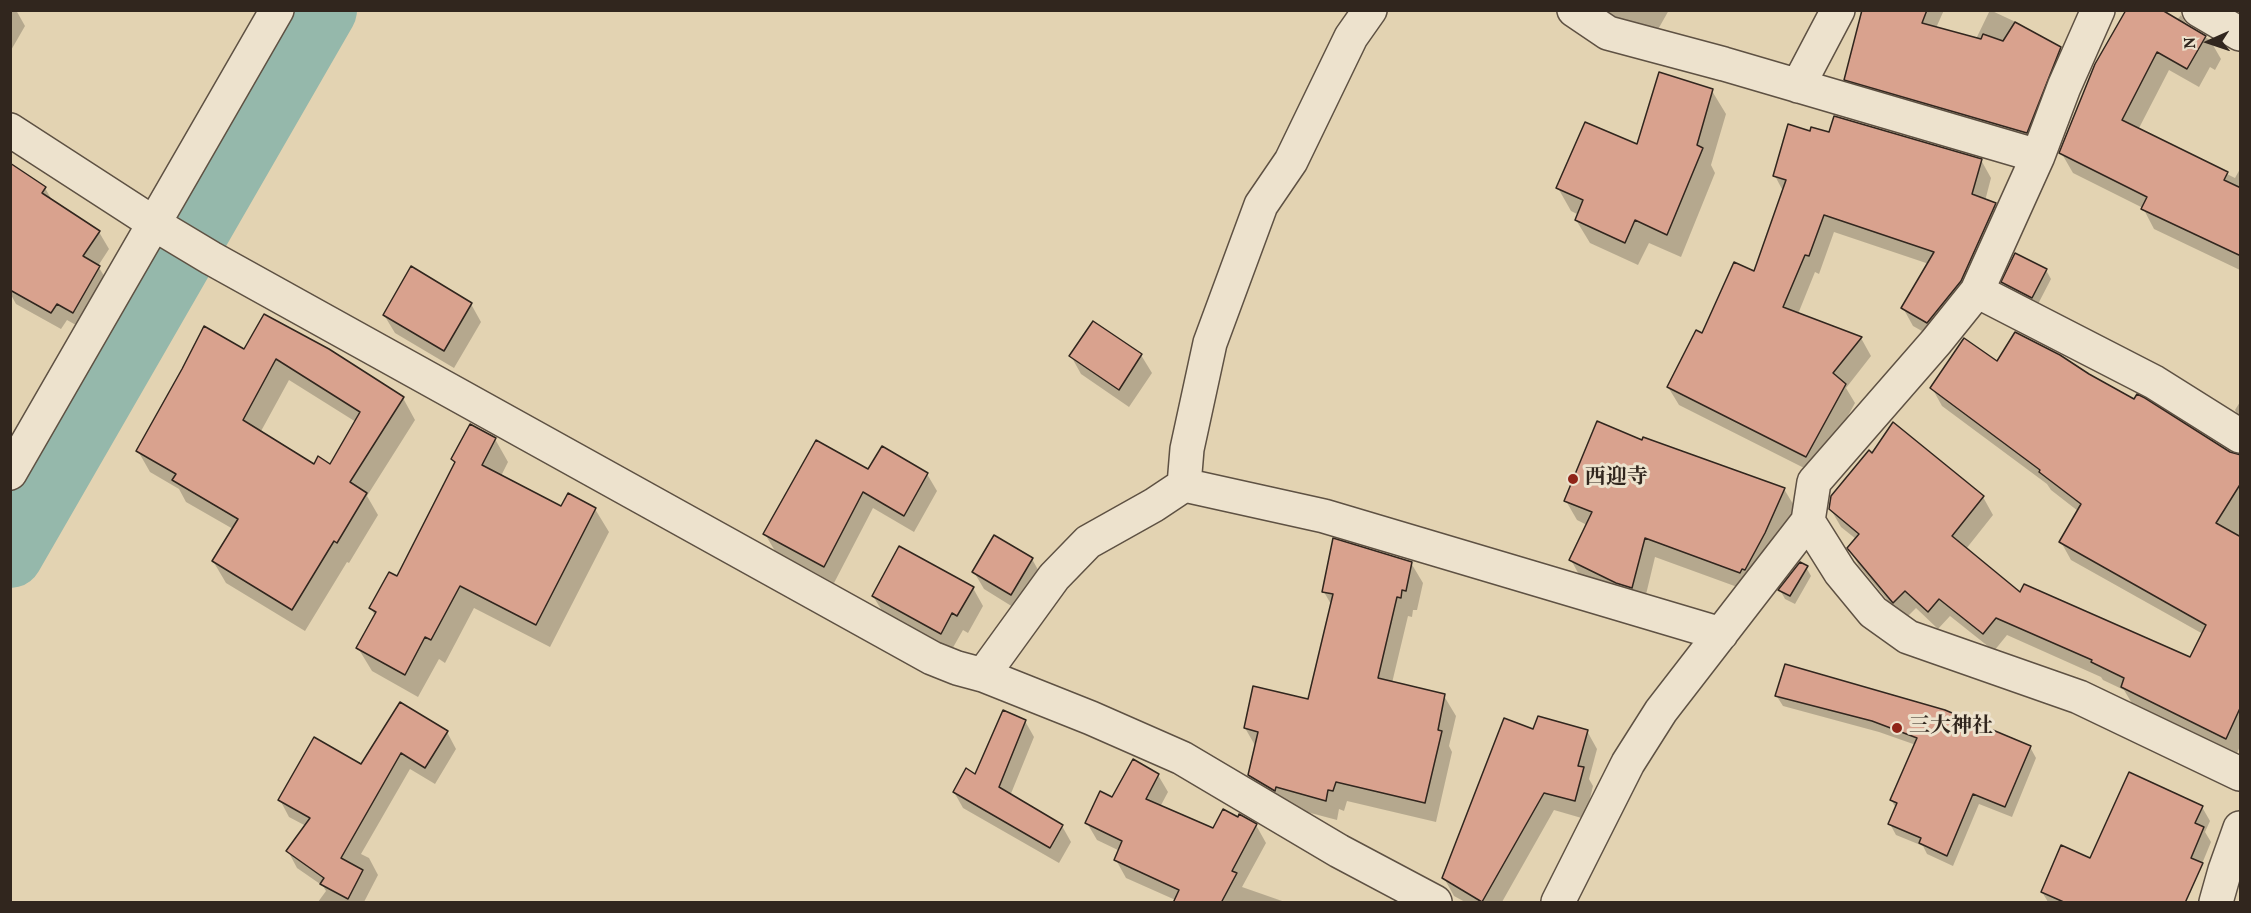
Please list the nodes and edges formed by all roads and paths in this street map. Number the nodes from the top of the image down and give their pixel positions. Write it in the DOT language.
graph roads {
  1 [pos="277,10"];
  2 [pos="1370,10"];
  3 [pos="1574,10"];
  4 [pos="1838,10"];
  5 [pos="2098,10"];
  6 [pos="2199,10"];
  7 [pos="2241,34"];
  8 [pos="1798,86"];
  9 [pos="10,130"];
  10 [pos="2038,156"];
  11 [pos="160,227"];
  12 [pos="1977,291"];
  13 [pos="2241,436"];
  14 [pos="10,472"];
  15 [pos="1184,484"];
  16 [pos="1808,521"];
  17 [pos="1721,634"];
  18 [pos="983,675"];
  19 [pos="2241,774"];
  20 [pos="2241,828"];
  21 [pos="1435,903"];
  22 [pos="1558,903"];
  23 [pos="2216,903"];
  1 -- 11 [label="street"];
  2 -- 15 [label="street"];
  3 -- 8 [label="street"];
  4 -- 8 [label="street"];
  5 -- 10 [label="street"];
  6 -- 7 [label="street"];
  8 -- 10 [label="street"];
  9 -- 11 [label="street"];
  10 -- 12 [label="street"];
  11 -- 14 [label="street"];
  11 -- 18 [label="street"];
  12 -- 13 [label="street"];
  12 -- 16 [label="street"];
  15 -- 17 [label="street"];
  15 -- 18 [label="street"];
  16 -- 17 [label="street"];
  16 -- 19 [label="street"];
  17 -- 22 [label="street"];
  18 -- 21 [label="street"];
  20 -- 23 [label="street"];
}
